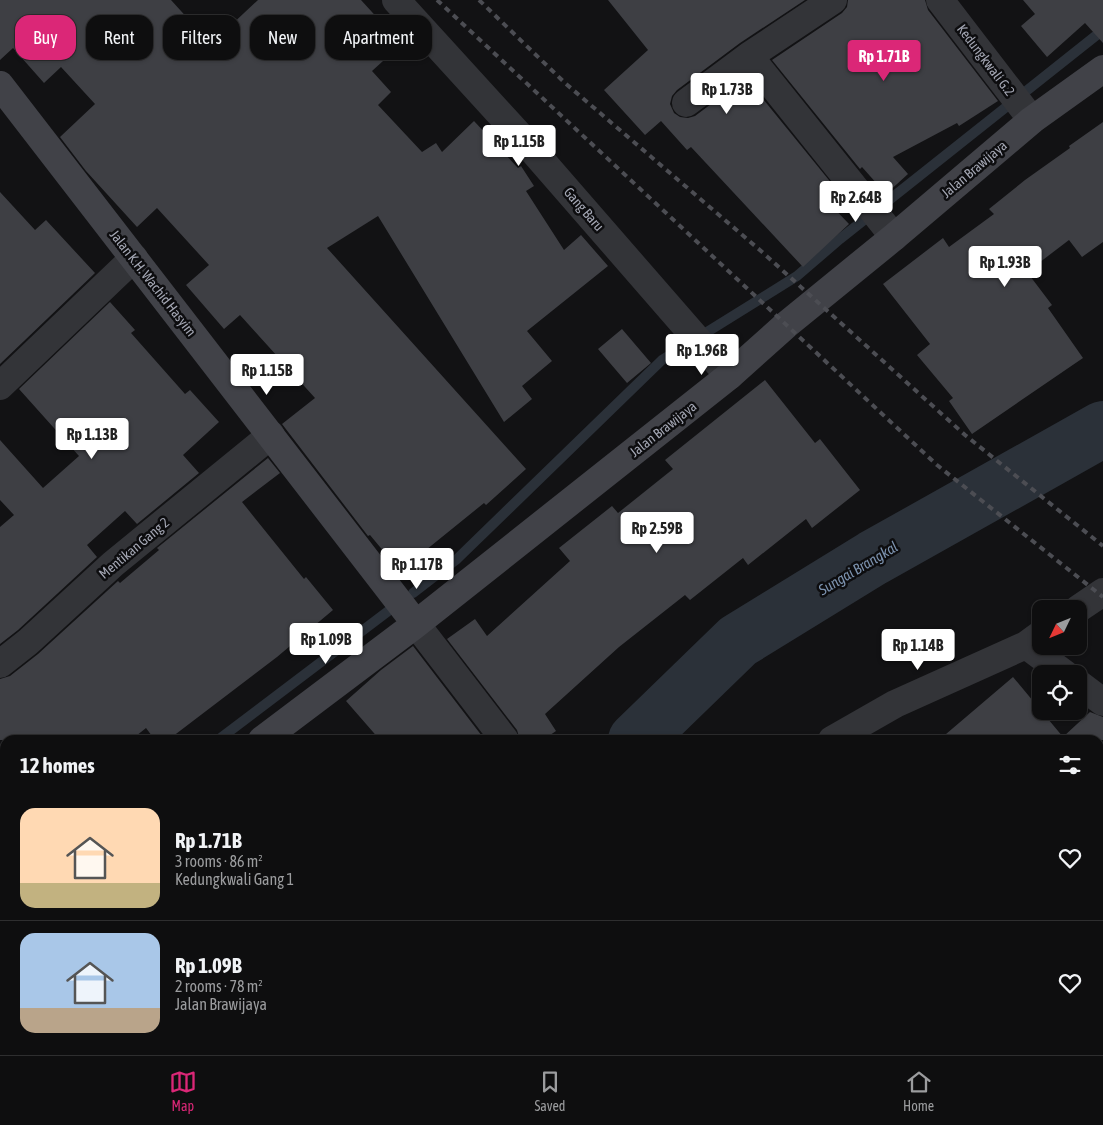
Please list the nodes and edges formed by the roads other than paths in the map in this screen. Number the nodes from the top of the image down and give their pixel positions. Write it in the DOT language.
graph roads {
  1 [pos="396,0"];
  2 [pos="833,0"];
  3 [pos="940,0"];
  4 [pos="749,56"];
  5 [pos="1103,69"];
  6 [pos="0,85"];
  7 [pos="686,103"];
  8 [pos="1025,111"];
  9 [pos="888,229"];
  10 [pos="134,258"];
  11 [pos="729,376"];
  12 [pos="0,386"];
  13 [pos="270,436"];
  14 [pos="1103,592"];
  15 [pos="1088,602"];
  16 [pos="416,624"];
  17 [pos="1032,640"];
  18 [pos="1047,655"];
  19 [pos="0,664"];
  20 [pos="1057,665"];
  21 [pos="1087,690"];
  22 [pos="1103,702"];
  23 [pos="269,735"];
  24 [pos="501,735"];
  25 [pos="841,735"];
  1 -- 11 [label="street, Gang Baru"];
  2 -- 4 [label="street"];
  3 -- 8 [label="street, Kedungkwali G.2"];
  4 -- 7 [label="street"];
  4 -- 9 [label="street"];
  5 -- 8 [label="main road, Jalan Brawijaya"];
  6 -- 10 [label="main road, Jalan K.H. Wachid Hasyim"];
  8 -- 9 [label="main road, Jalan Brawijaya"];
  9 -- 11 [label="main road, Jalan Brawijaya"];
  10 -- 12 [label="street"];
  10 -- 13 [label="main road, Jalan K.H. Wachid Hasyim"];
  11 -- 16 [label="main road, Jalan Brawijaya"];
  13 -- 16 [label="main road, Jalan K.H. Wachid Hasyim"];
  13 -- 19 [label="street, Mentikan Gang 2"];
  14 -- 15 [label="street"];
  16 -- 23 [label="main road, Jalan Brawijaya"];
  16 -- 24 [label="street"];
  17 -- 25 [label="street"];
  18 -- 20 [label="street"];
  21 -- 22 [label="street"];
}
